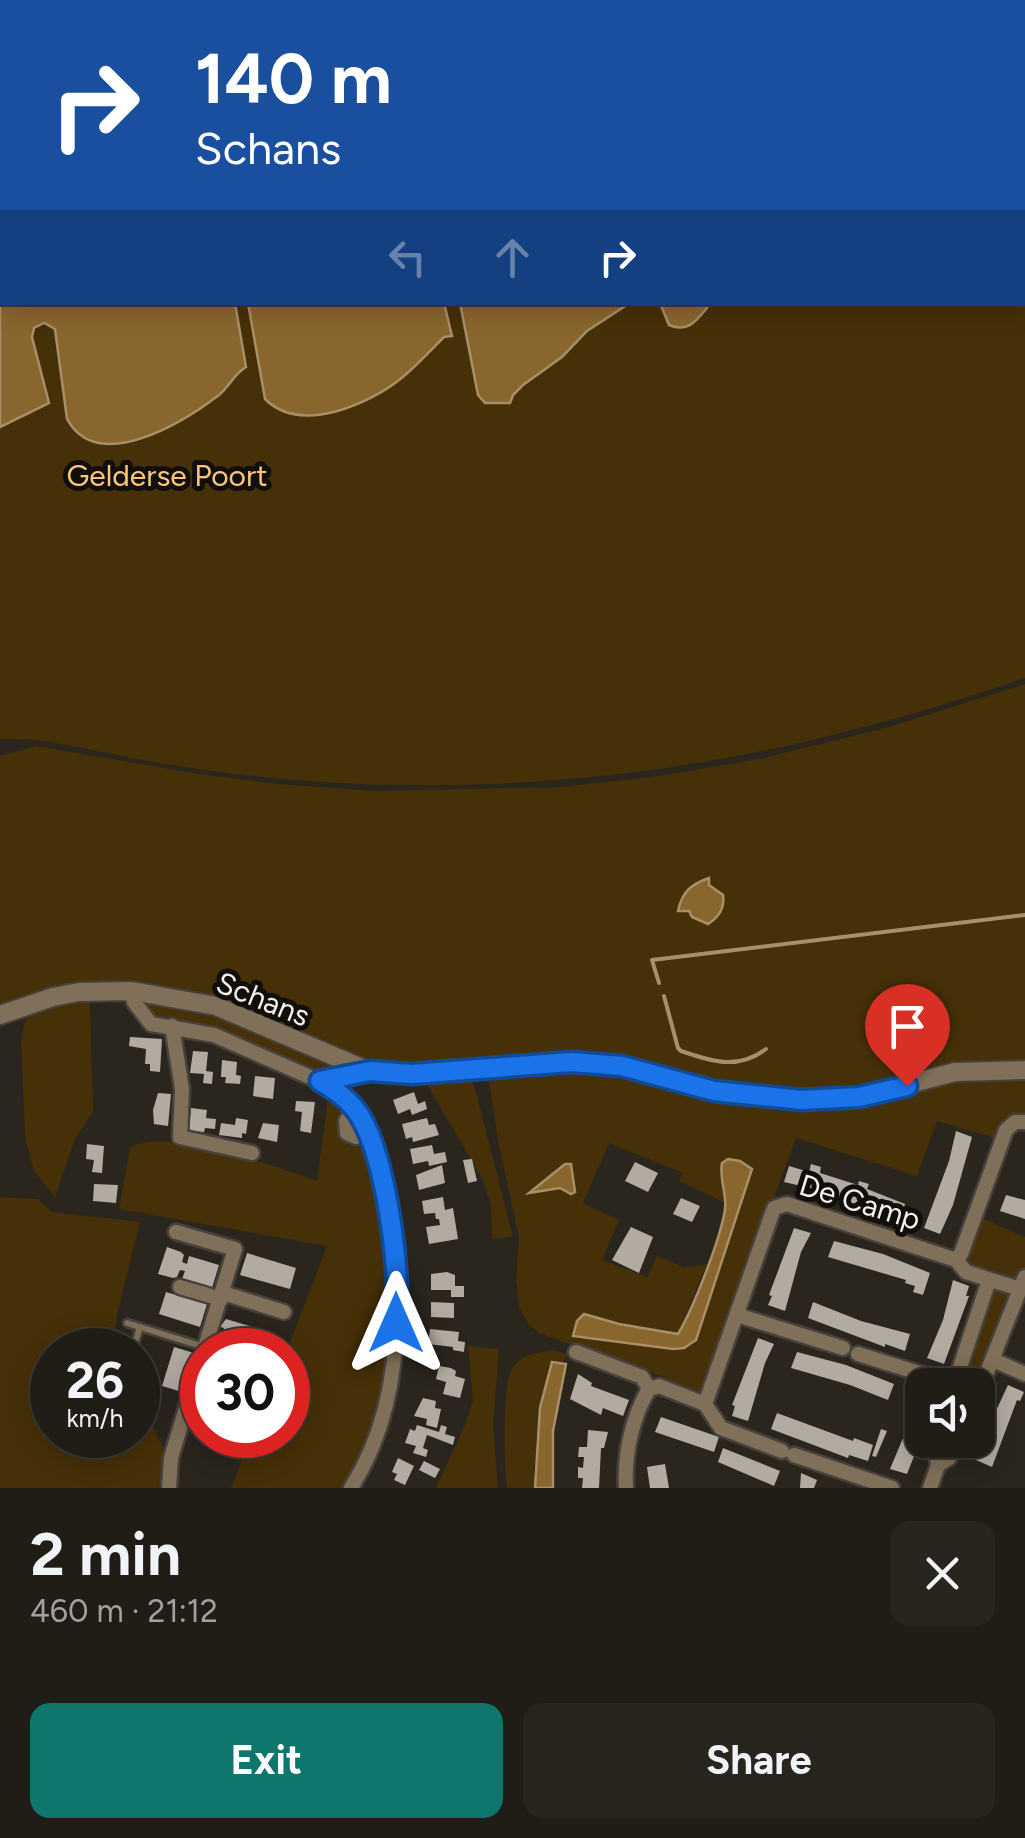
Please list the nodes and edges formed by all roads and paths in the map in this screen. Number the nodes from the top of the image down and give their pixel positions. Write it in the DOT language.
graph roads {
  1 [pos="132,992"];
  2 [pos="0,1015"];
  3 [pos="172,1026"];
  4 [pos="1025,1070"];
  5 [pos="370,1071"];
  6 [pos="320,1081"];
  7 [pos="1025,1122"];
  8 [pos="252,1153"];
  9 [pos="176,1232"];
  10 [pos="956,1260"];
  11 [pos="989,1280"];
  12 [pos="1022,1283"];
  13 [pos="180,1287"];
  14 [pos="222,1296"];
  15 [pos="284,1312"];
  16 [pos="737,1314"];
  17 [pos="127,1323"];
  18 [pos="140,1327"];
  19 [pos="212,1328"];
  20 [pos="180,1342"];
  21 [pos="576,1352"];
  22 [pos="993,1360"];
  23 [pos="960,1368"];
  24 [pos="990,1368"];
  25 [pos="905,1369"];
  26 [pos="1025,1374"];
  27 [pos="649,1389"];
  28 [pos="706,1404"];
  29 [pos="180,1429"];
  30 [pos="937,1458"];
  31 [pos="948,1458"];
  32 [pos="938,1464"];
  33 [pos="169,1488"];
  34 [pos="351,1488"];
  35 [pos="626,1488"];
  36 [pos="892,1488"];
  37 [pos="930,1488"];
  1 -- 2 [label="street, Schans"];
  1 -- 3 [label="street, Schans"];
  1 -- 5 [label="street, Schans"];
  3 -- 6 [label="street, Schans"];
  3 -- 8 [label="street"];
  4 -- 5 [label="street, Schans"];
  5 -- 6 [label="street, Schans"];
  6 -- 34 [label="street"];
  7 -- 10 [label="street"];
  9 -- 14 [label="street"];
  10 -- 11 [label="street, De Camp"];
  10 -- 16 [label="street, De Camp"];
  11 -- 12 [label="street, De Camp"];
  11 -- 23 [label="street"];
  12 -- 22 [label="street"];
  13 -- 14 [label="street"];
  14 -- 15 [label="street"];
  14 -- 19 [label="street"];
  16 -- 25 [label="street"];
  16 -- 28 [label="street, De Camp"];
  17 -- 18 [label="lane"];
  18 -- 20 [label="lane"];
  21 -- 27 [label="street"];
  22 -- 24 [label="street"];
  22 -- 26 [label="street"];
  27 -- 28 [label="street"];
  27 -- 35 [label="street"];
  28 -- 36 [label="street"];
  29 -- 33 [label="street"];
  30 -- 32 [label="street"];
  31 -- 32 [label="street"];
  32 -- 37 [label="street"];
}
